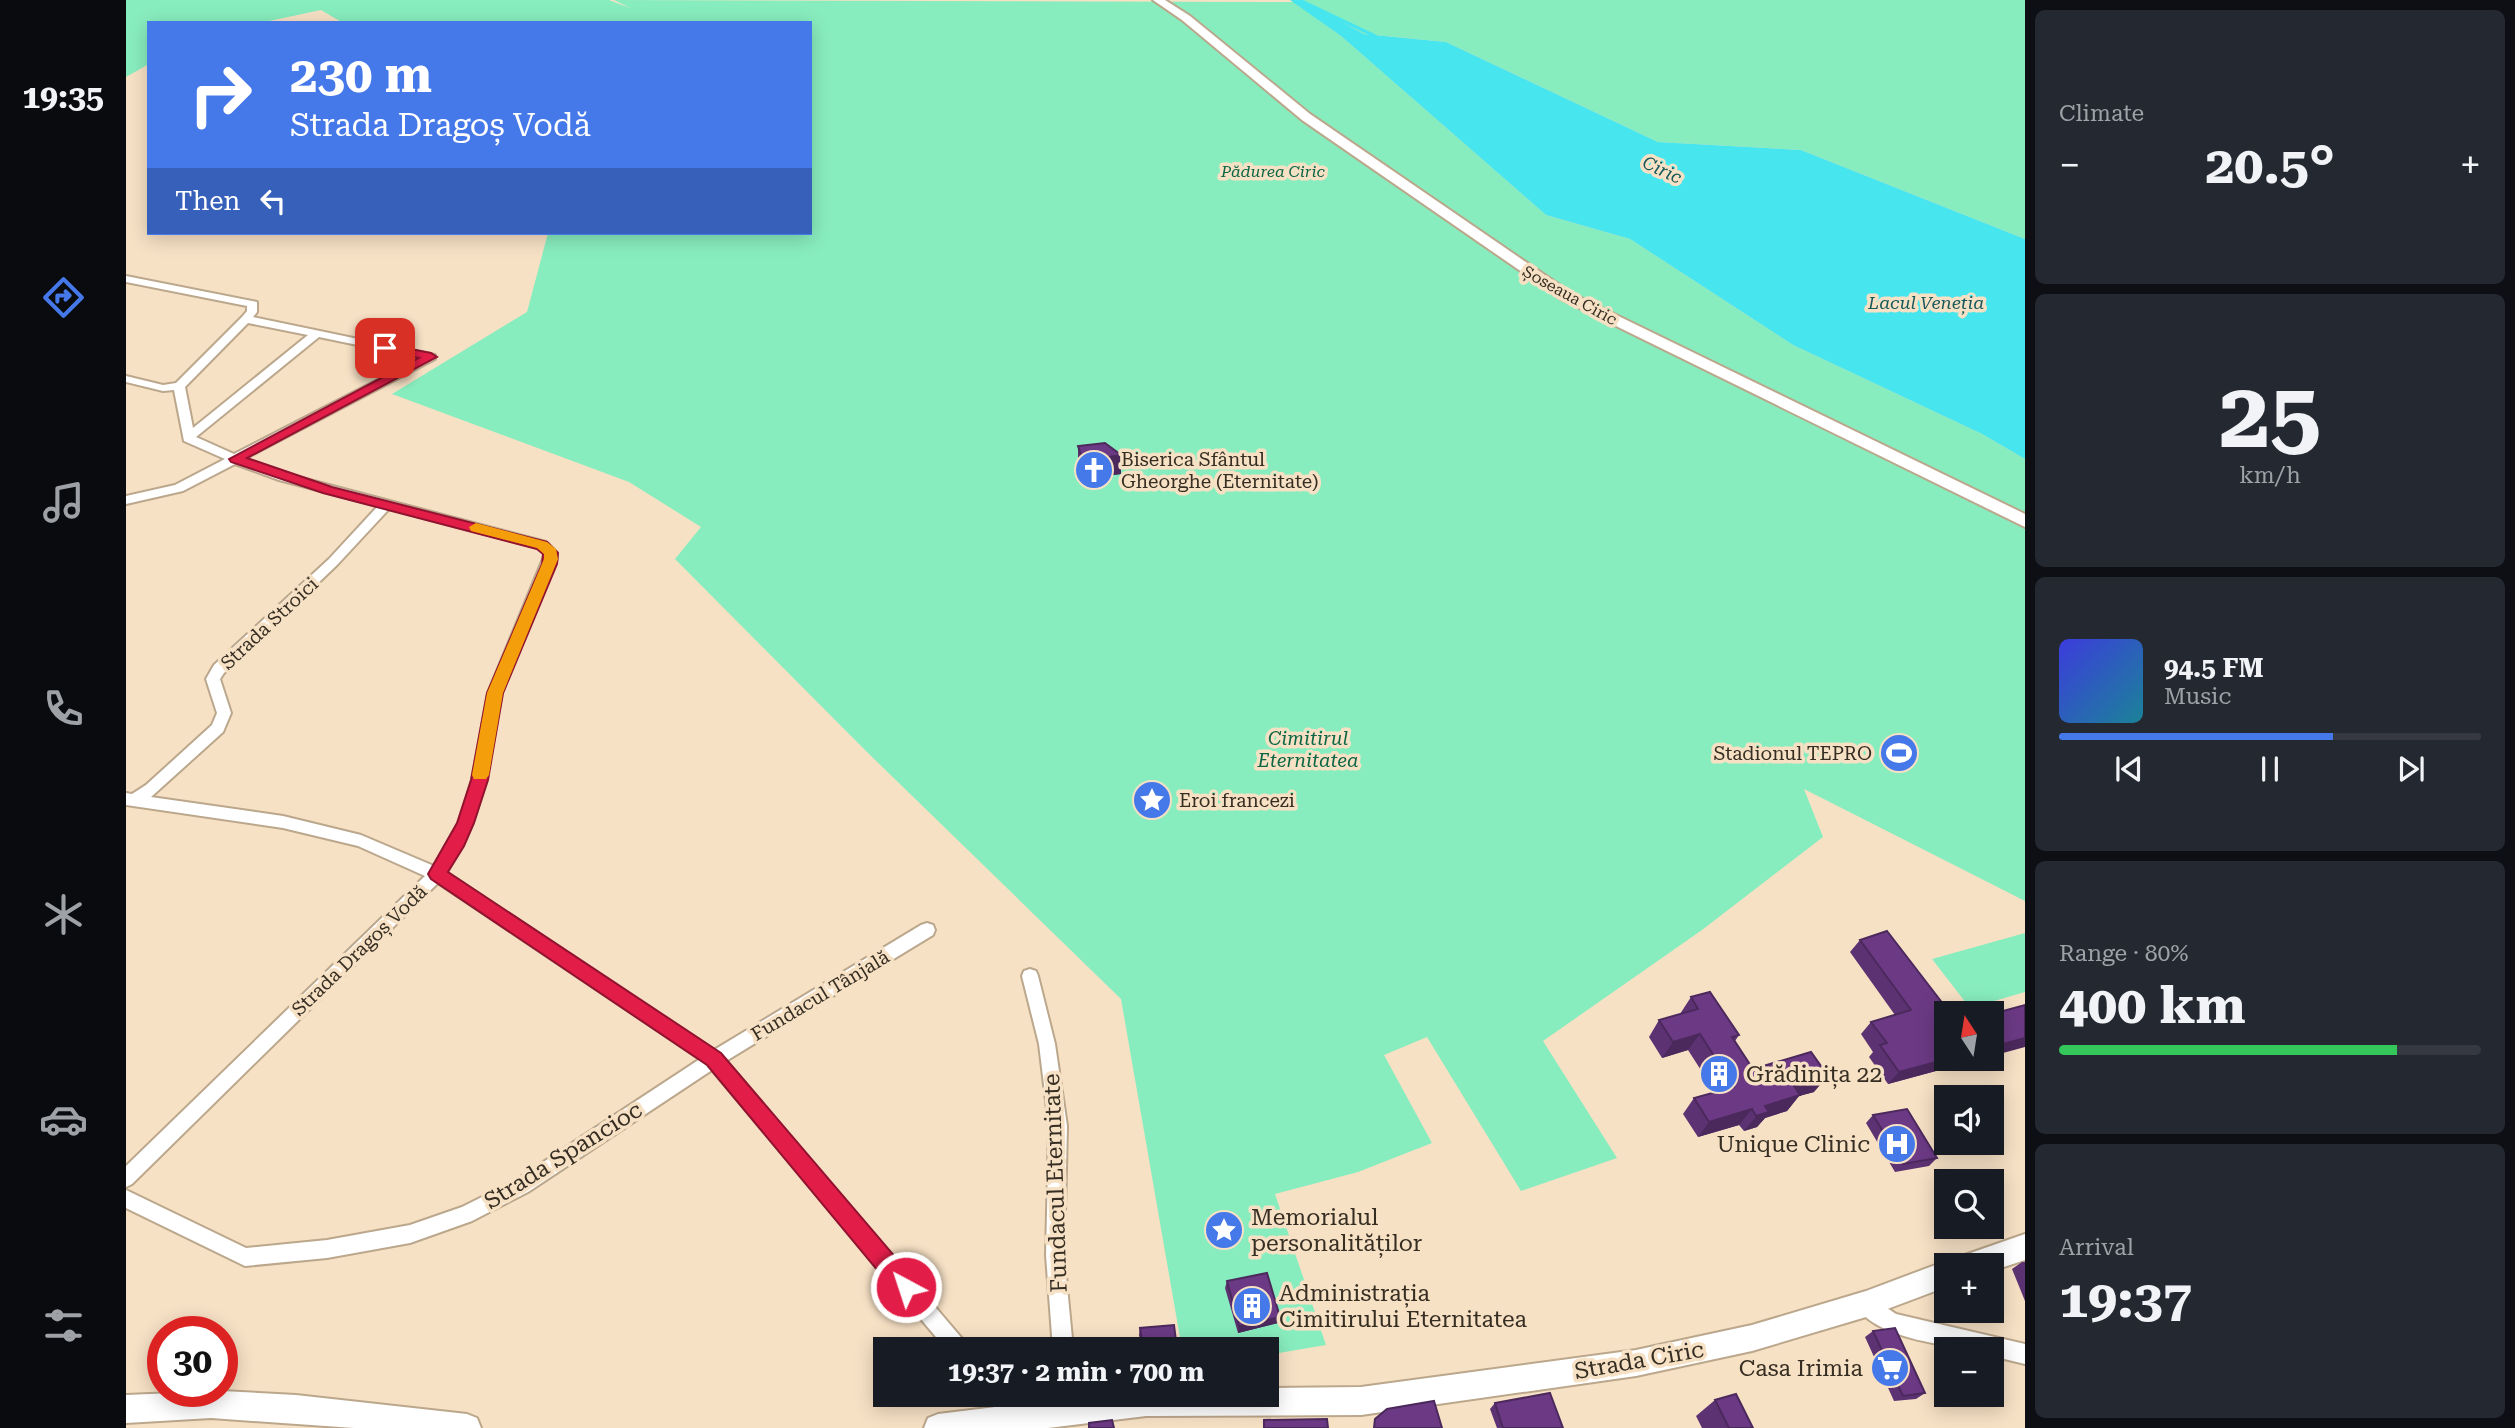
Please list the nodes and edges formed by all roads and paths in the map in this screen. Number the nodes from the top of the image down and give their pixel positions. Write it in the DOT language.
graph roads {
  1 [pos="1158,0"];
  2 [pos="126,279"];
  3 [pos="246,319"];
  4 [pos="316,334"];
  5 [pos="126,379"];
  6 [pos="179,386"];
  7 [pos="188,438"];
  8 [pos="235,459"];
  9 [pos="126,500"];
  10 [pos="387,504"];
  11 [pos="2025,521"];
  12 [pos="129,801"];
  13 [pos="437,874"];
  14 [pos="927,930"];
  15 [pos="1030,976"];
  16 [pos="714,1059"];
  17 [pos="126,1178"];
  18 [pos="126,1199"];
  19 [pos="2025,1247"];
  20 [pos="2004,1254"];
  21 [pos="1934,1278"];
  22 [pos="1866,1304"];
  23 [pos="948,1337"];
  24 [pos="1062,1337"];
  25 [pos="2025,1354"];
  26 [pos="1279,1403"];
  27 [pos="1013,1407"];
  28 [pos="1060,1407"];
  29 [pos="126,1409"];
  30 [pos="330,1420"];
  31 [pos="1032,1421"];
  32 [pos="467,1428"];
  33 [pos="937,1428"];
  1 -- 11 [label="street, Șoseaua Ciric"];
  2 -- 3 [label="street"];
  3 -- 4 [label="street"];
  3 -- 6 [label="street"];
  4 -- 7 [label="street"];
  4 -- 8 [label="street"];
  5 -- 6 [label="street"];
  6 -- 7 [label="street"];
  7 -- 8 [label="street"];
  8 -- 9 [label="street"];
  8 -- 10 [label="street"];
  10 -- 12 [label="street, Strada Stroici"];
  10 -- 13 [label="street, Strada Dragoș Vodă"];
  12 -- 13 [label="street"];
  13 -- 16 [label="street"];
  13 -- 17 [label="street, Strada Dragoș Vodă"];
  14 -- 16 [label="street, Fundacul Tânjală"];
  15 -- 24 [label="street, Fundacul Eternitate"];
  16 -- 18 [label="street, Strada Spancioc"];
  16 -- 23 [label="street"];
  19 -- 20 [label="street"];
  21 -- 22 [label="street, Strada Ciric"];
  22 -- 25 [label="street"];
  22 -- 26 [label="street, Strada Ciric"];
  27 -- 31 [label="street"];
  28 -- 31 [label="street, Strada Ciric"];
  29 -- 30 [label="street"];
  30 -- 32 [label="street"];
  31 -- 33 [label="street, Strada Ciric"];
}
